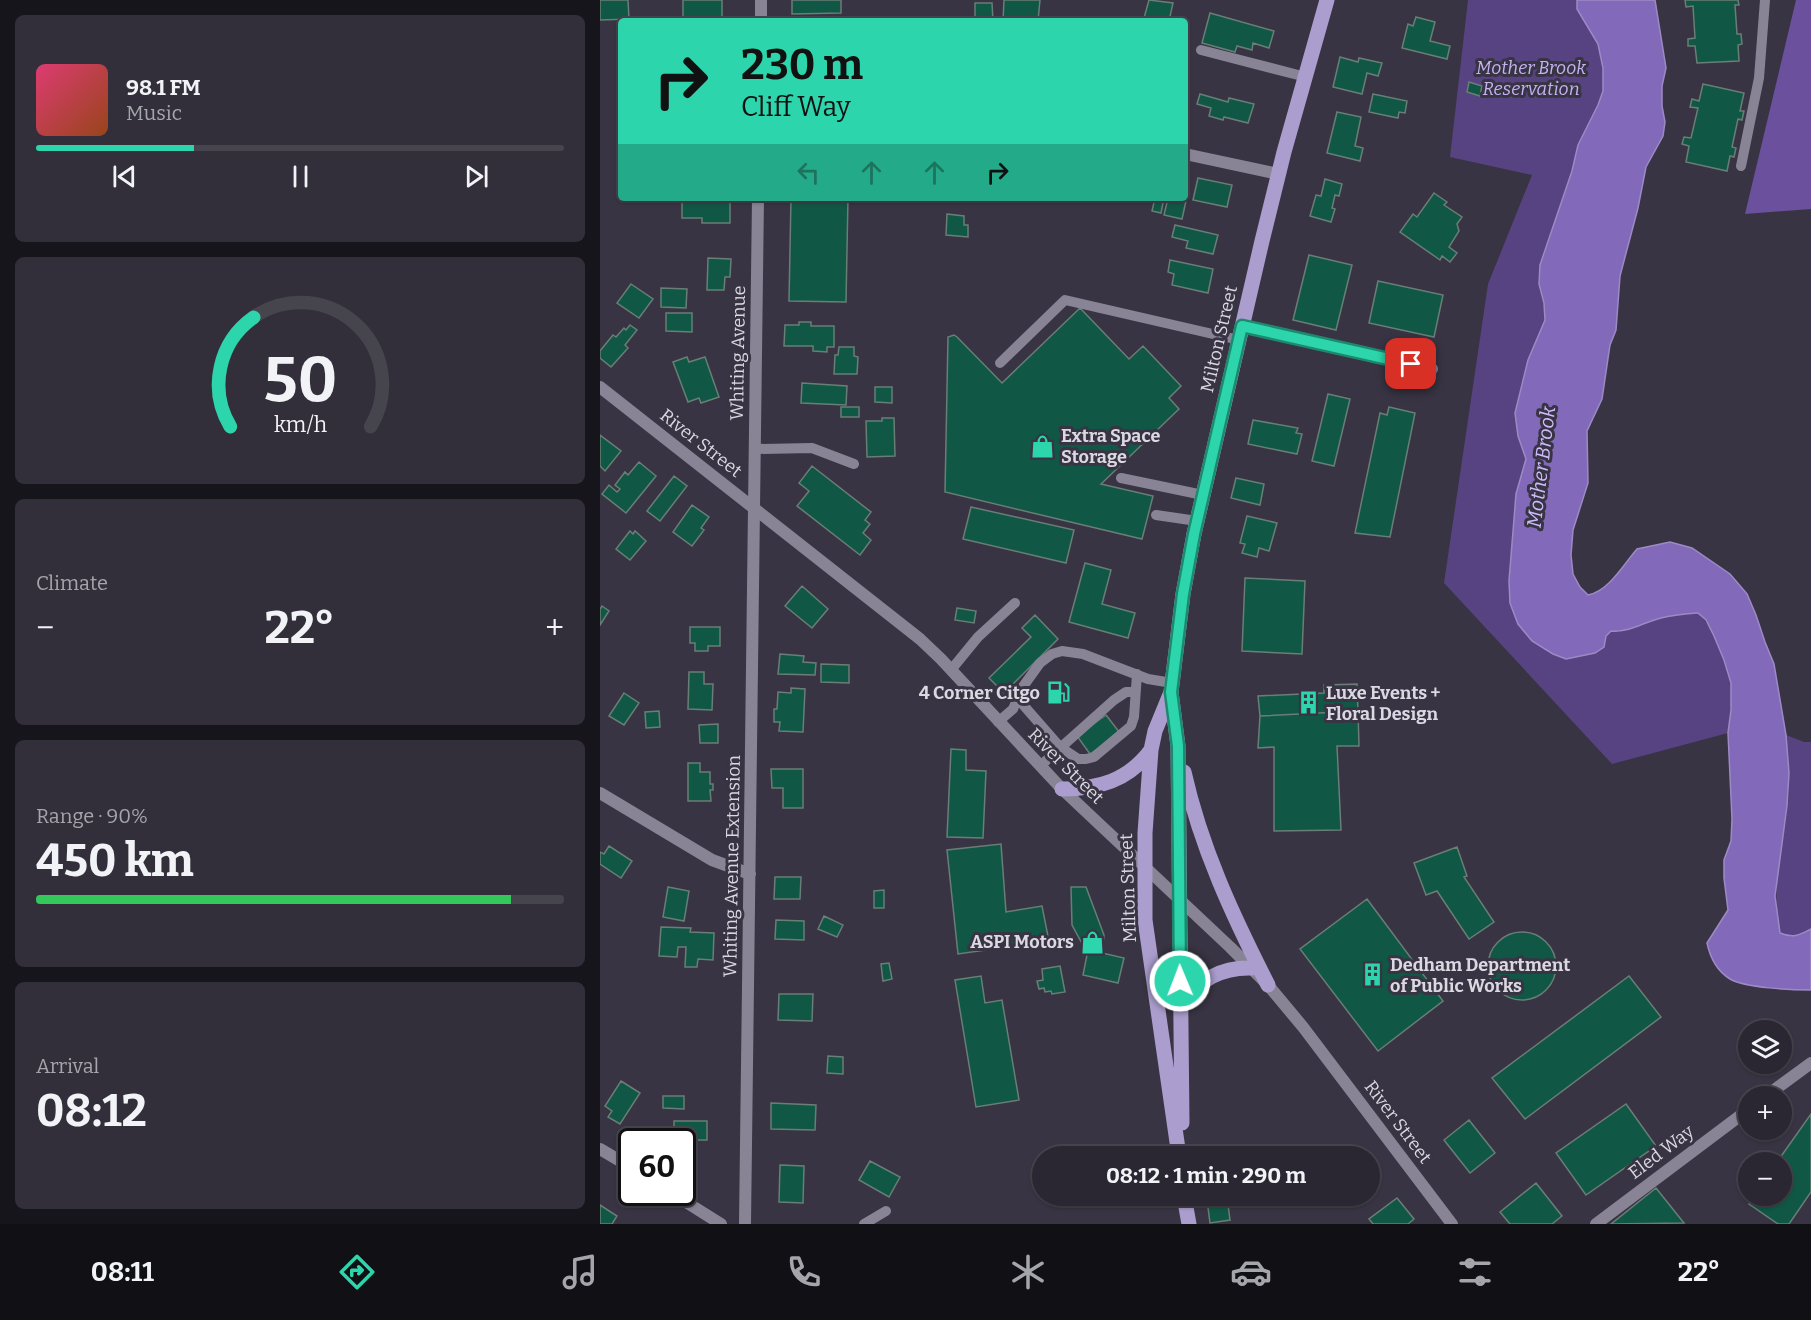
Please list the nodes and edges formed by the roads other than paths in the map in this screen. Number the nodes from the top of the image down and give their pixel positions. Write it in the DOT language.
graph roads {
  1 [pos="761,0"];
  2 [pos="1327,0"];
  3 [pos="1765,0"];
  4 [pos="760,18"];
  5 [pos="1202,50"];
  6 [pos="1306,77"];
  7 [pos="1188,155"];
  8 [pos="1742,166"];
  9 [pos="1279,174"];
  10 [pos="758,201"];
  11 [pos="1241,333"];
  12 [pos="1000,363"];
  13 [pos="1432,369"];
  14 [pos="600,387"];
  15 [pos="755,449"];
  16 [pos="854,464"];
  17 [pos="1121,478"];
  18 [pos="1203,495"];
  19 [pos="754,508"];
  20 [pos="1156,514"];
  21 [pos="1197,521"];
  22 [pos="1015,603"];
  23 [pos="951,670"];
  24 [pos="1137,674"];
  25 [pos="1171,687"];
  26 [pos="1134,693"];
  27 [pos="1018,699"];
  28 [pos="999,722"];
  29 [pos="1178,746"];
  30 [pos="1060,747"];
  31 [pos="1150,750"];
  32 [pos="1040,766"];
  33 [pos="1062,789"];
  34 [pos="600,793"];
  35 [pos="1145,867"];
  36 [pos="750,874"];
  37 [pos="1178,898"];
  38 [pos="1252,968"];
  39 [pos="1268,985"];
  40 [pos="1181,1003"];
  41 [pos="1811,1063"];
  42 [pos="1780,1086"];
  43 [pos="1738,1117"];
  44 [pos="1179,1146"];
  45 [pos="1181,1146"];
  46 [pos="600,1149"];
  47 [pos="618,1160"];
  48 [pos="692,1206"];
  49 [pos="1186,1206"];
  50 [pos="886,1211"];
  51 [pos="721,1224"];
  52 [pos="745,1224"];
  53 [pos="864,1224"];
  54 [pos="1189,1224"];
  55 [pos="1452,1224"];
  56 [pos="1596,1224"];
  1 -- 4 [label="street"];
  2 -- 6 [label="main road, Milton Street"];
  3 -- 8 [label="lane"];
  5 -- 6 [label="lane"];
  6 -- 9 [label="main road, Milton Street"];
  7 -- 9 [label="street"];
  9 -- 11 [label="main road, Milton Street"];
  10 -- 15 [label="street, Whiting Avenue"];
  11 -- 12 [label="lane"];
  11 -- 13 [label="street"];
  11 -- 18 [label="main road, Milton Street"];
  14 -- 19 [label="street, River Street"];
  15 -- 16 [label="lane"];
  15 -- 19 [label="street, Whiting Avenue"];
  17 -- 18 [label="lane"];
  18 -- 21 [label="main road, Milton Street"];
  19 -- 23 [label="street, River Street"];
  19 -- 36 [label="street, Whiting Avenue Extension"];
  20 -- 21 [label="lane"];
  21 -- 25 [label="main road, Milton Street"];
  22 -- 23 [label="lane"];
  23 -- 28 [label="street, River Street"];
  24 -- 25 [label="lane"];
  24 -- 26 [label="lane"];
  24 -- 27 [label="lane"];
  25 -- 29 [label="main road, Milton Street"];
  25 -- 31 [label="main road, Milton Street"];
  26 -- 30 [label="lane"];
  26 -- 30 [label="lane"];
  27 -- 28 [label="lane"];
  27 -- 30 [label="lane"];
  28 -- 32 [label="street, River Street"];
  29 -- 37 [label="main road, Milton Street"];
  29 -- 39 [label="main road"];
  30 -- 32 [label="lane"];
  31 -- 33 [label="main road"];
  31 -- 35 [label="main road, Milton Street"];
  32 -- 33 [label="street, River Street"];
  33 -- 35 [label="street, River Street"];
  34 -- 36 [label="street"];
  35 -- 37 [label="street, River Street"];
  35 -- 44 [label="main road, Milton Street"];
  36 -- 52 [label="street, Whiting Avenue Extension"];
  37 -- 38 [label="street, River Street"];
  37 -- 40 [label="main road, Milton Street"];
  38 -- 39 [label="street, River Street"];
  38 -- 40 [label="main road"];
  39 -- 55 [label="street, River Street"];
  40 -- 45 [label="main road, Milton Street"];
  41 -- 42 [label="street"];
  43 -- 56 [label="street, Eled Way"];
  46 -- 47 [label="street"];
  48 -- 51 [label="street"];
  49 -- 54 [label="main road"];
  50 -- 53 [label="lane"];
}
